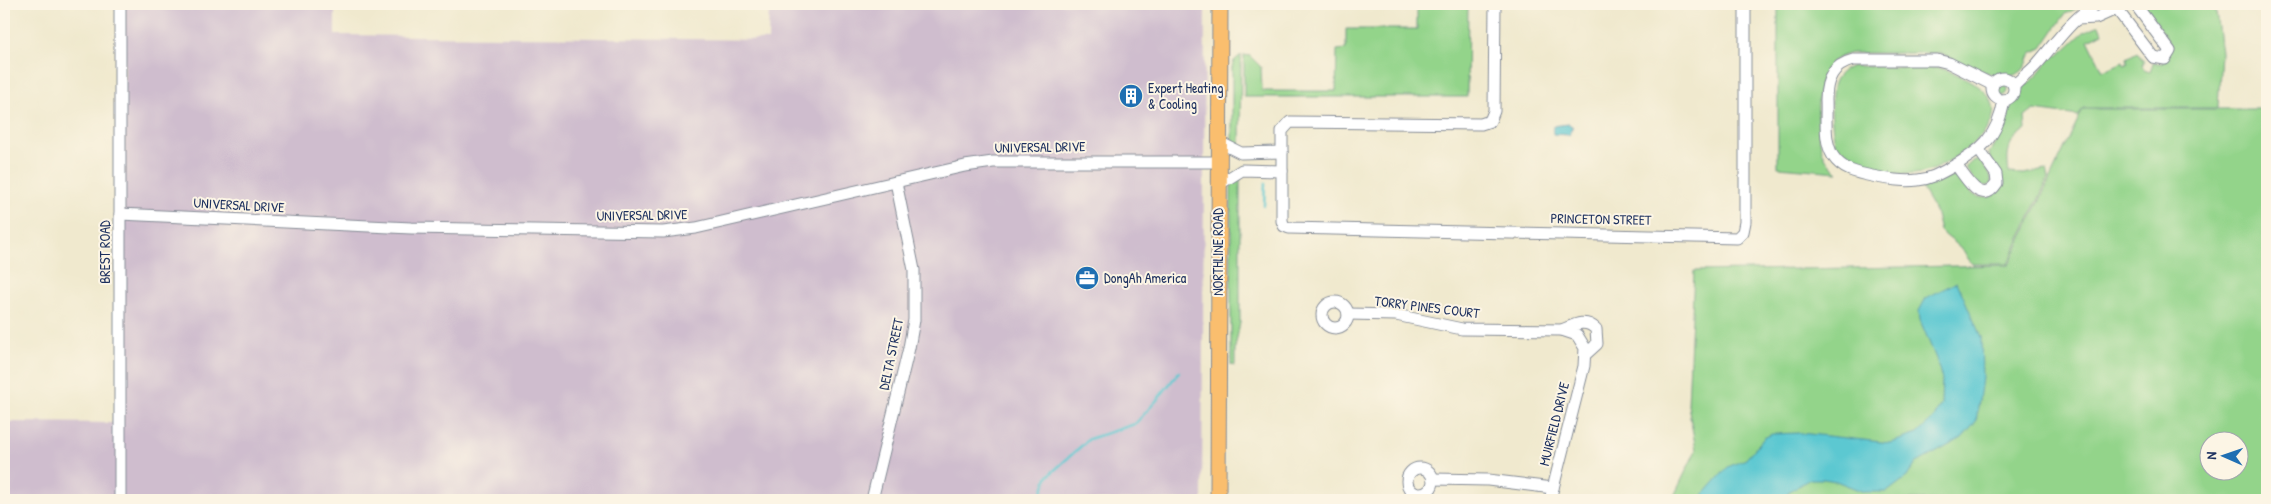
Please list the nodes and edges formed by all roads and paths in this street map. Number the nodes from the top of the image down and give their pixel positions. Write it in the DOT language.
graph roads {
  1 [pos="120,4"];
  2 [pos="1220,4"];
  3 [pos="1495,4"];
  4 [pos="1745,4"];
  5 [pos="2098,4"];
  6 [pos="2135,4"];
  7 [pos="2119,6"];
  8 [pos="2078,19"];
  9 [pos="1993,85"];
  10 [pos="2014,86"];
  11 [pos="2004,100"];
  12 [pos="1219,142"];
  13 [pos="1979,150"];
  14 [pos="1282,152"];
  15 [pos="1218,162"];
  16 [pos="1956,164"];
  17 [pos="1282,170"];
  18 [pos="896,182"];
  19 [pos="1218,185"];
  20 [pos="120,214"];
  21 [pos="1348,314"];
  22 [pos="1562,330"];
  23 [pos="1586,354"];
  24 [pos="1433,479"];
  25 [pos="1553,488"];
  26 [pos="120,500"];
  27 [pos="872,500"];
  28 [pos="1218,500"];
  29 [pos="1550,500"];
  1 -- 20 [label="street, BREST ROAD"];
  2 -- 12 [label="main road, NORTHLINE ROAD"];
  3 -- 14 [label="street, PRINCETON STREET"];
  4 -- 17 [label="street, PRINCETON STREET"];
  5 -- 8 [label="street"];
  6 -- 7 [label="street"];
  7 -- 8 [label="street"];
  8 -- 10 [label="street"];
  9 -- 10 [label="street"];
  9 -- 11 [label="street"];
  9 -- 16 [label="street"];
  10 -- 11 [label="street"];
  11 -- 13 [label="street"];
  12 -- 14 [label="street"];
  12 -- 15 [label="main road, NORTHLINE ROAD"];
  13 -- 16 [label="street"];
  13 -- 16 [label="street"];
  14 -- 17 [label="street, PRINCETON STREET"];
  15 -- 18 [label="street, UNIVERSAL DRIVE"];
  15 -- 19 [label="main road, NORTHLINE ROAD"];
  17 -- 19 [label="street"];
  18 -- 20 [label="street, UNIVERSAL DRIVE"];
  18 -- 27 [label="street, DELTA STREET"];
  19 -- 28 [label="main road, NORTHLINE ROAD"];
  20 -- 26 [label="street, BREST ROAD"];
  21 -- 22 [label="street, TORRY PINES COURT"];
  22 -- 23 [label="street"];
  22 -- 23 [label="street, MUIRFIELD DRIVE"];
  23 -- 25 [label="street, MUIRFIELD DRIVE"];
  24 -- 25 [label="street"];
  25 -- 29 [label="street, MUIRFIELD DRIVE"];
}
